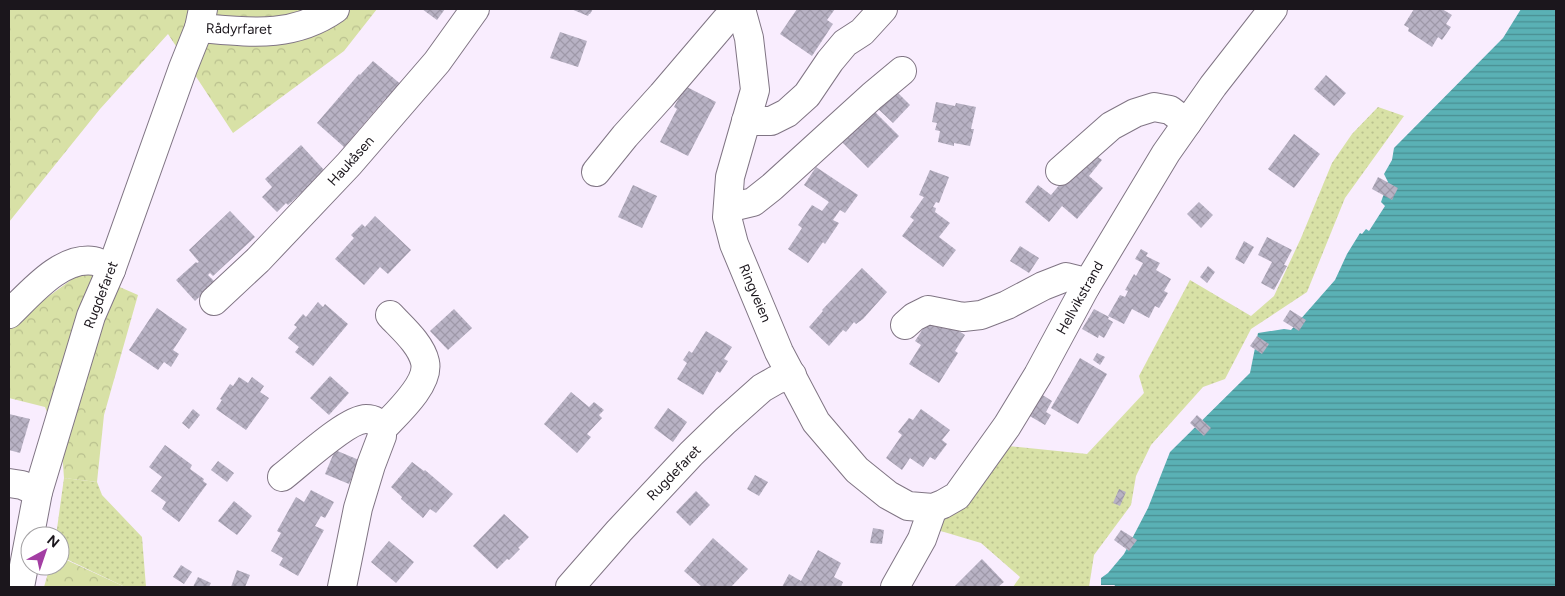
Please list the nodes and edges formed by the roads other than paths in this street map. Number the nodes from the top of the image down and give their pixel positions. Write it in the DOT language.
graph roads {
  1 [pos="335,9"];
  2 [pos="475,9"];
  3 [pos="883,9"];
  4 [pos="1273,9"];
  5 [pos="742,11"];
  6 [pos="201,18"];
  7 [pos="902,71"];
  8 [pos="746,122"];
  9 [pos="1187,123"];
  10 [pos="1060,171"];
  11 [pos="596,172"];
  12 [pos="728,208"];
  13 [pos="111,270"];
  14 [pos="1086,286"];
  15 [pos="214,302"];
  16 [pos="9,314"];
  17 [pos="390,315"];
  18 [pos="905,325"];
  19 [pos="792,375"];
  20 [pos="382,429"];
  21 [pos="282,477"];
  22 [pos="9,483"];
  23 [pos="38,492"];
  24 [pos="933,508"];
  25 [pos="20,587"];
  26 [pos="342,587"];
  27 [pos="570,587"];
  28 [pos="895,587"];
  1 -- 6 [label="street, Rådyrfaret"];
  2 -- 15 [label="street, Haukåsen"];
  3 -- 8 [label="street"];
  4 -- 9 [label="street, Hellvikstrand"];
  5 -- 8 [label="street, Ringveien"];
  5 -- 11 [label="street"];
  6 -- 13 [label="street, Rugdefaret"];
  7 -- 12 [label="street"];
  8 -- 12 [label="street, Ringveien"];
  9 -- 10 [label="street"];
  9 -- 14 [label="street, Hellvikstrand"];
  12 -- 19 [label="street, Ringveien"];
  13 -- 16 [label="street"];
  13 -- 23 [label="street, Rugdefaret"];
  14 -- 18 [label="street"];
  14 -- 24 [label="street, Hellvikstrand"];
  17 -- 20 [label="street"];
  19 -- 24 [label="street, Ringveien"];
  19 -- 27 [label="street, Rugdefaret"];
  20 -- 21 [label="street"];
  20 -- 26 [label="street"];
  22 -- 23 [label="street"];
  23 -- 25 [label="street, Rugdefaret"];
  24 -- 28 [label="street"];
}
